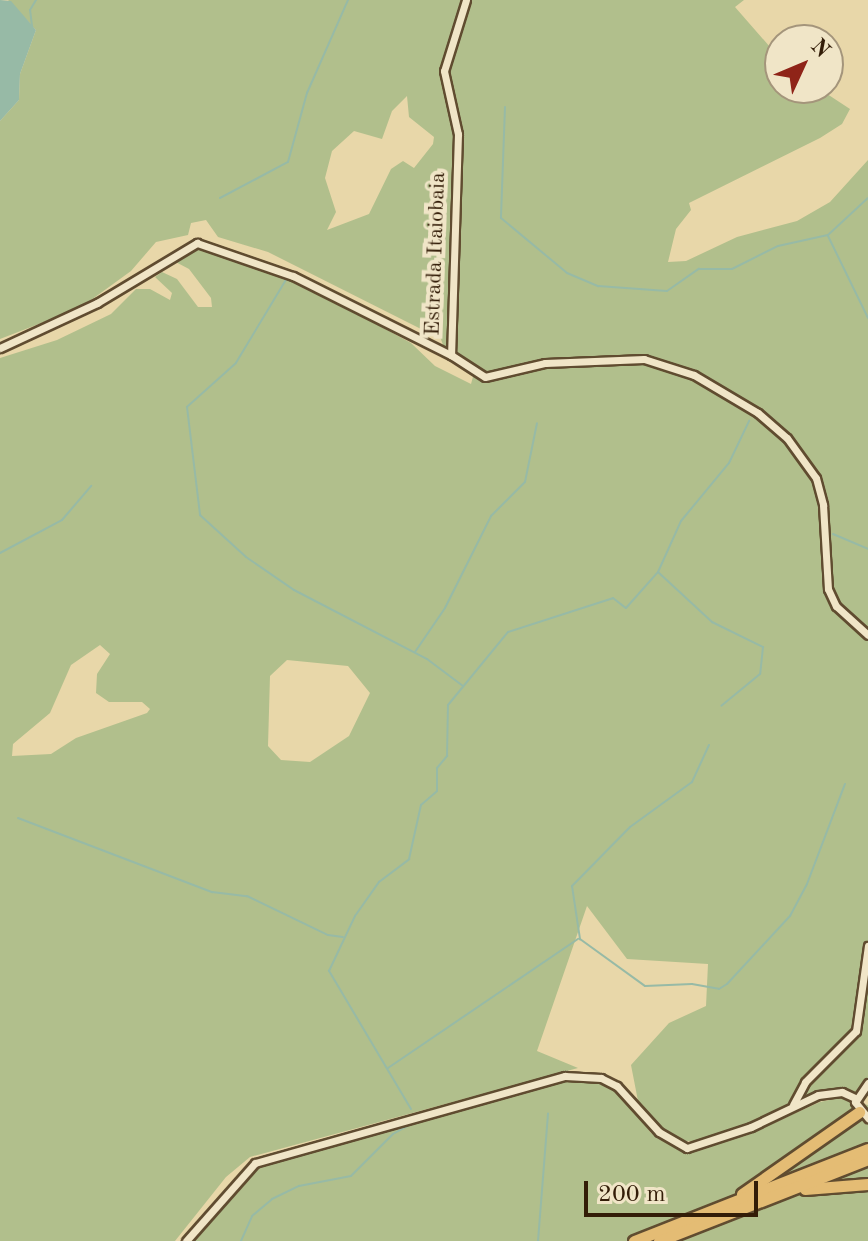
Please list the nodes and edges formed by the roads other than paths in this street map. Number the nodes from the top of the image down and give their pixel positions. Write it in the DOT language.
graph roads {
  1 [pos="466,0"];
  2 [pos="0,348"];
  3 [pos="451,355"];
  4 [pos="868,635"];
  5 [pos="868,946"];
  6 [pos="868,1083"];
  7 [pos="855,1098"];
  8 [pos="793,1105"];
  9 [pos="864,1115"];
  10 [pos="868,1149"];
  11 [pos="868,1159"];
  12 [pos="868,1184"];
  13 [pos="738,1205"];
  14 [pos="186,1241"];
  15 [pos="634,1241"];
  16 [pos="659,1241"];
  1 -- 3 [label="street, Estrada Itaiobaia"];
  2 -- 3 [label="street"];
  3 -- 4 [label="street, Estrada Itaiobaia"];
  5 -- 8 [label="street"];
  6 -- 7 [label="street"];
  7 -- 8 [label="street"];
  7 -- 9 [label="street"];
  8 -- 14 [label="street"];
  9 -- 13 [label="highway"];
  10 -- 13 [label="highway"];
  11 -- 13 [label="highway"];
  12 -- 13 [label="highway"];
  13 -- 15 [label="highway"];
  13 -- 16 [label="highway"];
}
